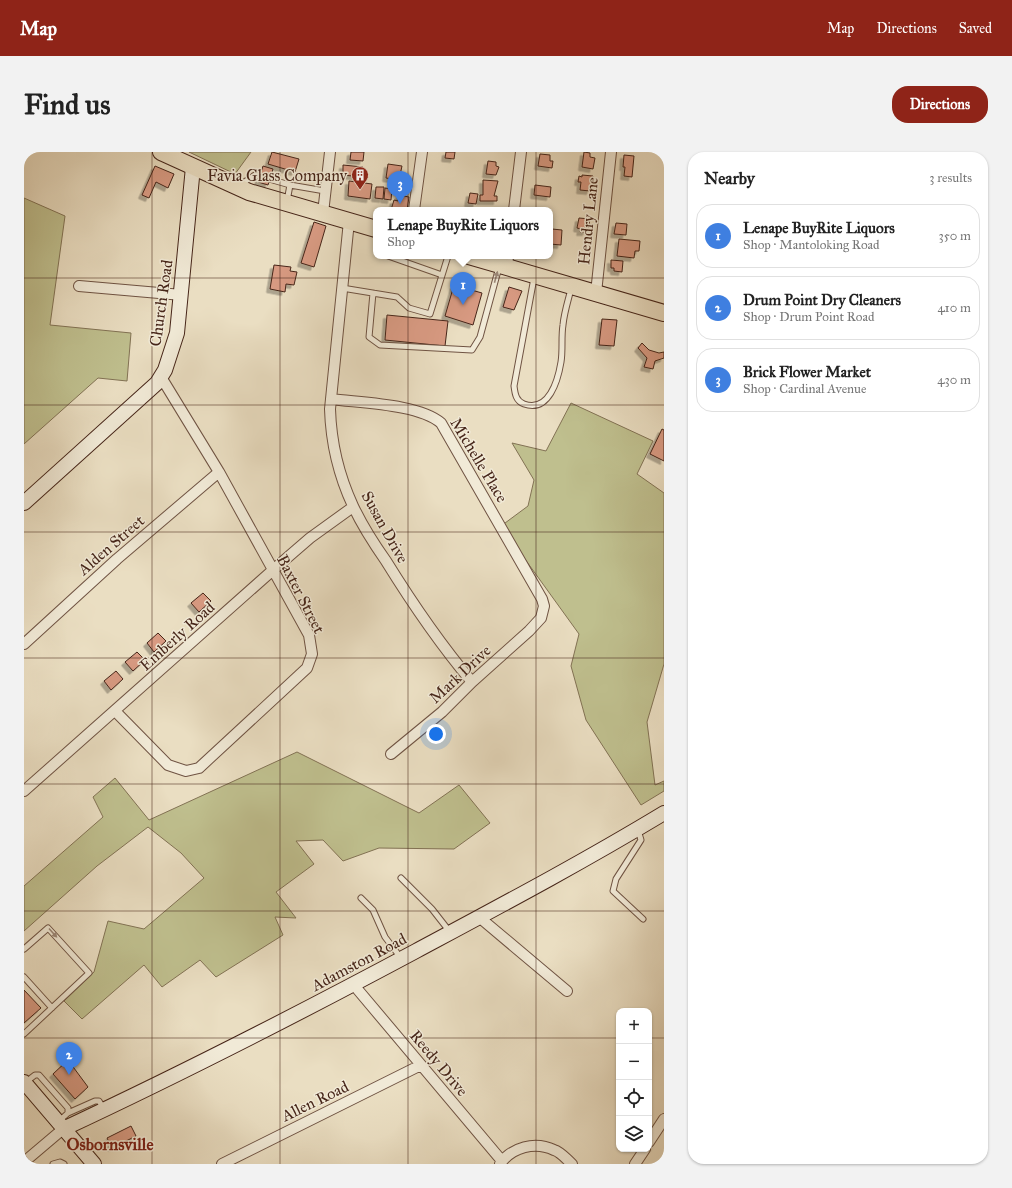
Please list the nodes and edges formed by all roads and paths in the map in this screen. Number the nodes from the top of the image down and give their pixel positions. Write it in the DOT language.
graph roads {
  1 [pos="161,152"];
  2 [pos="330,152"];
  3 [pos="422,152"];
  4 [pos="521,152"];
  5 [pos="610,152"];
  6 [pos="193,167"];
  7 [pos="290,185"];
  8 [pos="238,186"];
  9 [pos="325,191"];
  10 [pos="287,202"];
  11 [pos="414,207"];
  12 [pos="514,207"];
  13 [pos="323,213"];
  14 [pos="349,221"];
  15 [pos="373,228"];
  16 [pos="396,259"];
  17 [pos="447,259"];
  18 [pos="487,259"];
  19 [pos="505,262"];
  20 [pos="535,275"];
  21 [pos="442,276"];
  22 [pos="79,286"];
  23 [pos="572,286"];
  24 [pos="342,288"];
  25 [pos="373,293"];
  26 [pos="596,293"];
  27 [pos="182,295"];
  28 [pos="664,313"];
  29 [pos="161,377"];
  30 [pos="331,399"];
  31 [pos="219,472"];
  32 [pos="24,503"];
  33 [pos="353,507"];
  34 [pos="273,570"];
  35 [pos="542,611"];
  36 [pos="24,644"];
  37 [pos="472,682"];
  38 [pos="115,711"];
  39 [pos="392,754"];
  40 [pos="24,791"];
  41 [pos="664,813"];
  42 [pos="637,829"];
  43 [pos="401,878"];
  44 [pos="361,898"];
  45 [pos="479,917"];
  46 [pos="643,919"];
  47 [pos="451,932"];
  48 [pos="24,949"];
  49 [pos="401,959"];
  50 [pos="24,977"];
  51 [pos="353,984"];
  52 [pos="567,991"];
  53 [pos="52,1008"];
  54 [pos="24,1034"];
  55 [pos="421,1065"];
  56 [pos="24,1082"];
  57 [pos="104,1110"];
  58 [pos="68,1113"];
  59 [pos="664,1119"];
  60 [pos="60,1126"];
  61 [pos="652,1137"];
  62 [pos="643,1152"];
  63 [pos="24,1162"];
  64 [pos="501,1162"];
  65 [pos="53,1164"];
  66 [pos="64,1164"];
  67 [pos="94,1164"];
  68 [pos="222,1164"];
  69 [pos="572,1164"];
  70 [pos="635,1164"];
  1 -- 6 [label="main road"];
  2 -- 9 [label="street"];
  3 -- 11 [label="street"];
  4 -- 12 [label="street"];
  5 -- 26 [label="street, Hendry Lane"];
  6 -- 8 [label="main road"];
  6 -- 27 [label="street, Church Road"];
  7 -- 8 [label="lane"];
  7 -- 9 [label="lane"];
  7 -- 10 [label="lane"];
  8 -- 10 [label="main road"];
  9 -- 13 [label="street"];
  10 -- 13 [label="main road"];
  13 -- 14 [label="main road"];
  14 -- 15 [label="main road"];
  14 -- 24 [label="street, Susan Drive"];
  16 -- 21 [label="lane"];
  17 -- 21 [label="lane"];
  18 -- 19 [label="main road"];
  19 -- 20 [label="main road"];
  25 -- 19 [label="lane, one-way"];
  20 -- 23 [label="main road"];
  20 -- 23 [label="lane"];
  21 -- 25 [label="lane"];
  22 -- 27 [label="street"];
  23 -- 26 [label="main road"];
  24 -- 25 [label="lane"];
  24 -- 30 [label="street, Susan Drive"];
  26 -- 28 [label="main road"];
  27 -- 29 [label="street, Church Road"];
  29 -- 31 [label="street, Baxter Street"];
  29 -- 32 [label="street, Church Road"];
  30 -- 33 [label="street, Susan Drive"];
  30 -- 35 [label="street, Michelle Place"];
  31 -- 34 [label="street, Baxter Street"];
  31 -- 36 [label="street, Alden Street"];
  33 -- 34 [label="street, Emberly Road"];
  33 -- 37 [label="street, Susan Drive"];
  34 -- 38 [label="street, Emberly Road"];
  34 -- 38 [label="street, Baxter Street"];
  35 -- 37 [label="street, Mark Drive"];
  37 -- 39 [label="street, Mark Drive"];
  38 -- 40 [label="street, Emberly Road"];
  41 -- 42 [label="street, Adamston Road"];
  42 -- 45 [label="street, Adamston Road"];
  42 -- 46 [label="lane"];
  43 -- 47 [label="lane"];
  44 -- 49 [label="lane"];
  45 -- 47 [label="street, Adamston Road"];
  45 -- 52 [label="street"];
  47 -- 49 [label="street, Adamston Road"];
  48 -- 53 [label="lane, one-way"];
  49 -- 51 [label="street, Adamston Road"];
  50 -- 53 [label="lane"];
  51 -- 55 [label="street, Reedy Drive"];
  51 -- 57 [label="street, Adamston Road"];
  53 -- 54 [label="lane"];
  55 -- 64 [label="street, Reedy Drive"];
  55 -- 68 [label="street, Allen Road"];
  56 -- 58 [label="lane"];
  56 -- 60 [label="street"];
  57 -- 58 [label="lane"];
  57 -- 60 [label="street, Adamston Road"];
  58 -- 60 [label="lane"];
  59 -- 61 [label="street"];
  60 -- 63 [label="street"];
  60 -- 67 [label="street"];
  62 -- 70 [label="street"];
  64 -- 69 [label="street"];
  65 -- 66 [label="lane"];
}
